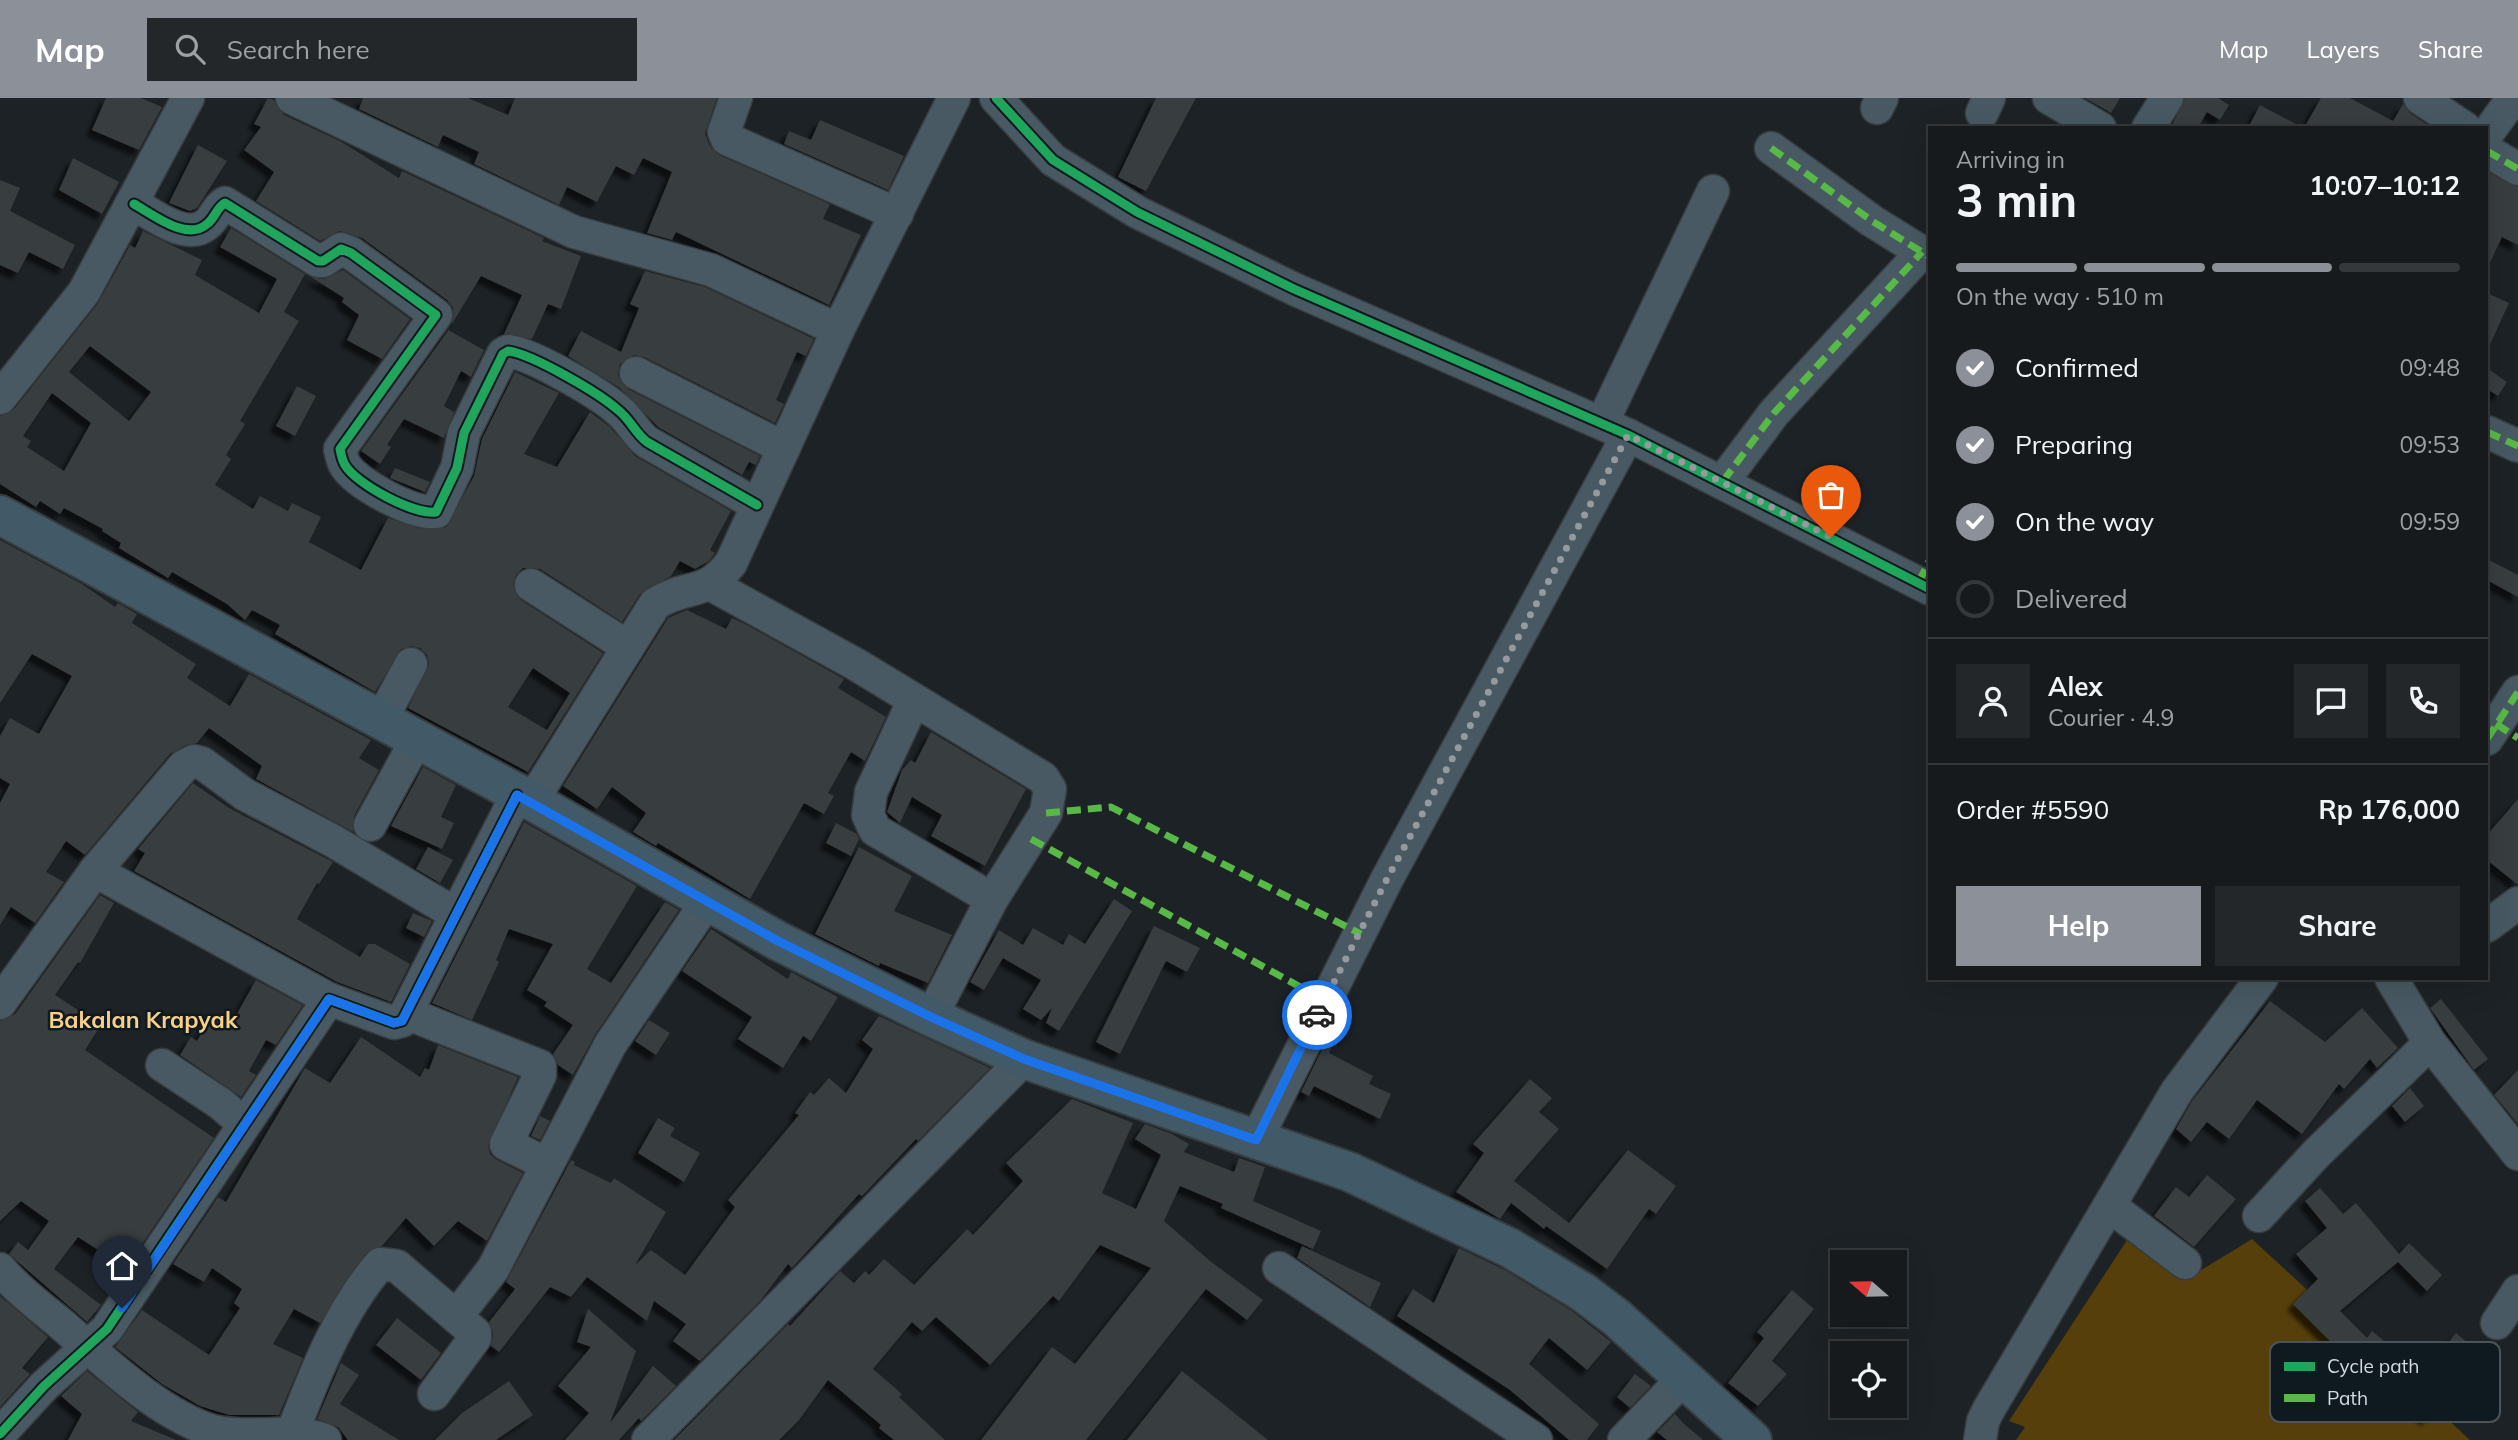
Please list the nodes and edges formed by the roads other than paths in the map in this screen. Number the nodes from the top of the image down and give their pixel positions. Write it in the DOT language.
graph roads {
  1 [pos="188,98"];
  2 [pos="292,98"];
  3 [pos="736,98"];
  4 [pos="954,98"];
  5 [pos="996,98"];
  6 [pos="2049,98"];
  7 [pos="2166,98"];
  8 [pos="2420,98"];
  9 [pos="2513,98"];
  10 [pos="2097,126"];
  11 [pos="2149,126"];
  12 [pos="2462,126"];
  13 [pos="2488,133"];
  14 [pos="1771,148"];
  15 [pos="2488,152"];
  16 [pos="2518,169"];
  17 [pos="1713,191"];
  18 [pos="134,204"];
  19 [pos="897,214"];
  20 [pos="1926,255"];
  21 [pos="838,330"];
  22 [pos="636,373"];
  23 [pos="0,398"];
  24 [pos="1615,429"];
  25 [pos="2488,432"];
  26 [pos="2518,446"];
  27 [pos="784,448"];
  28 [pos="1723,481"];
  29 [pos="757,505"];
  30 [pos="0,515"];
  31 [pos="1927,577"];
  32 [pos="710,584"];
  33 [pos="531,585"];
  34 [pos="628,647"];
  35 [pos="411,664"];
  36 [pos="2518,692"];
  37 [pos="915,700"];
  38 [pos="380,722"];
  39 [pos="2500,734"];
  40 [pos="416,741"];
  41 [pos="525,798"];
  42 [pos="370,825"];
  43 [pos="95,871"];
  44 [pos="992,899"];
  45 [pos="708,900"];
  46 [pos="2518,903"];
  47 [pos="454,913"];
  48 [pos="2488,925"];
  49 [pos="2260,980"];
  50 [pos="2401,983"];
  51 [pos="329,999"];
  52 [pos="0,1003"];
  53 [pos="406,1013"];
  54 [pos="931,1017"];
  55 [pos="2430,1043"];
  56 [pos="1024,1059"];
  57 [pos="162,1065"];
  58 [pos="244,1124"];
  59 [pos="1256,1140"];
  60 [pos="2518,1154"];
  61 [pos="547,1164"];
  62 [pos="2111,1207"];
  63 [pos="2259,1216"];
  64 [pos="2185,1263"];
  65 [pos="1279,1268"];
  66 [pos="0,1269"];
  67 [pos="2518,1291"];
  68 [pos="456,1317"];
  69 [pos="2497,1323"];
  70 [pos="89,1348"];
  71 [pos="1684,1378"];
  72 [pos="434,1394"];
  73 [pos="0,1434"];
  74 [pos="291,1436"];
  75 [pos="325,1440"];
  76 [pos="648,1440"];
  77 [pos="1536,1440"];
  78 [pos="1624,1440"];
  79 [pos="1752,1440"];
  80 [pos="1980,1440"];
  1 -- 18 [label="street"];
  2 -- 21 [label="street"];
  3 -- 19 [label="street"];
  4 -- 19 [label="street"];
  5 -- 24 [label="street"];
  6 -- 10 [label="street"];
  7 -- 11 [label="street"];
  8 -- 12 [label="street"];
  9 -- 13 [label="street"];
  14 -- 20 [label="street"];
  15 -- 16 [label="street"];
  17 -- 24 [label="street"];
  18 -- 23 [label="street"];
  18 -- 29 [label="street"];
  19 -- 21 [label="street"];
  20 -- 28 [label="street"];
  21 -- 27 [label="street"];
  22 -- 27 [label="street"];
  24 -- 28 [label="street"];
  24 -- 59 [label="street"];
  25 -- 26 [label="street"];
  27 -- 29 [label="street"];
  28 -- 31 [label="street"];
  29 -- 32 [label="street"];
  30 -- 38 [label="main road"];
  32 -- 34 [label="street"];
  32 -- 37 [label="street"];
  33 -- 34 [label="street"];
  34 -- 41 [label="street"];
  35 -- 38 [label="street"];
  36 -- 39 [label="street"];
  37 -- 44 [label="street"];
  37 -- 44 [label="street"];
  38 -- 40 [label="main road"];
  40 -- 41 [label="main road"];
  40 -- 42 [label="street"];
  41 -- 45 [label="main road"];
  41 -- 47 [label="street"];
  43 -- 47 [label="street"];
  43 -- 51 [label="street"];
  43 -- 52 [label="street"];
  44 -- 54 [label="street"];
  45 -- 54 [label="main road"];
  45 -- 61 [label="street"];
  46 -- 48 [label="street"];
  47 -- 53 [label="street"];
  49 -- 62 [label="street"];
  50 -- 55 [label="street"];
  51 -- 53 [label="street"];
  51 -- 58 [label="street"];
  53 -- 61 [label="street"];
  54 -- 56 [label="main road"];
  55 -- 60 [label="street"];
  55 -- 63 [label="street"];
  56 -- 59 [label="main road"];
  56 -- 76 [label="street"];
  57 -- 58 [label="street"];
  58 -- 70 [label="street"];
  59 -- 71 [label="main road"];
  61 -- 68 [label="street"];
  62 -- 64 [label="street"];
  62 -- 80 [label="street"];
  65 -- 77 [label="street"];
  66 -- 70 [label="street"];
  67 -- 69 [label="street"];
  68 -- 72 [label="street"];
  68 -- 74 [label="street"];
  70 -- 73 [label="street"];
  70 -- 74 [label="street"];
  71 -- 78 [label="street"];
  71 -- 79 [label="main road"];
  74 -- 75 [label="street"];
}
